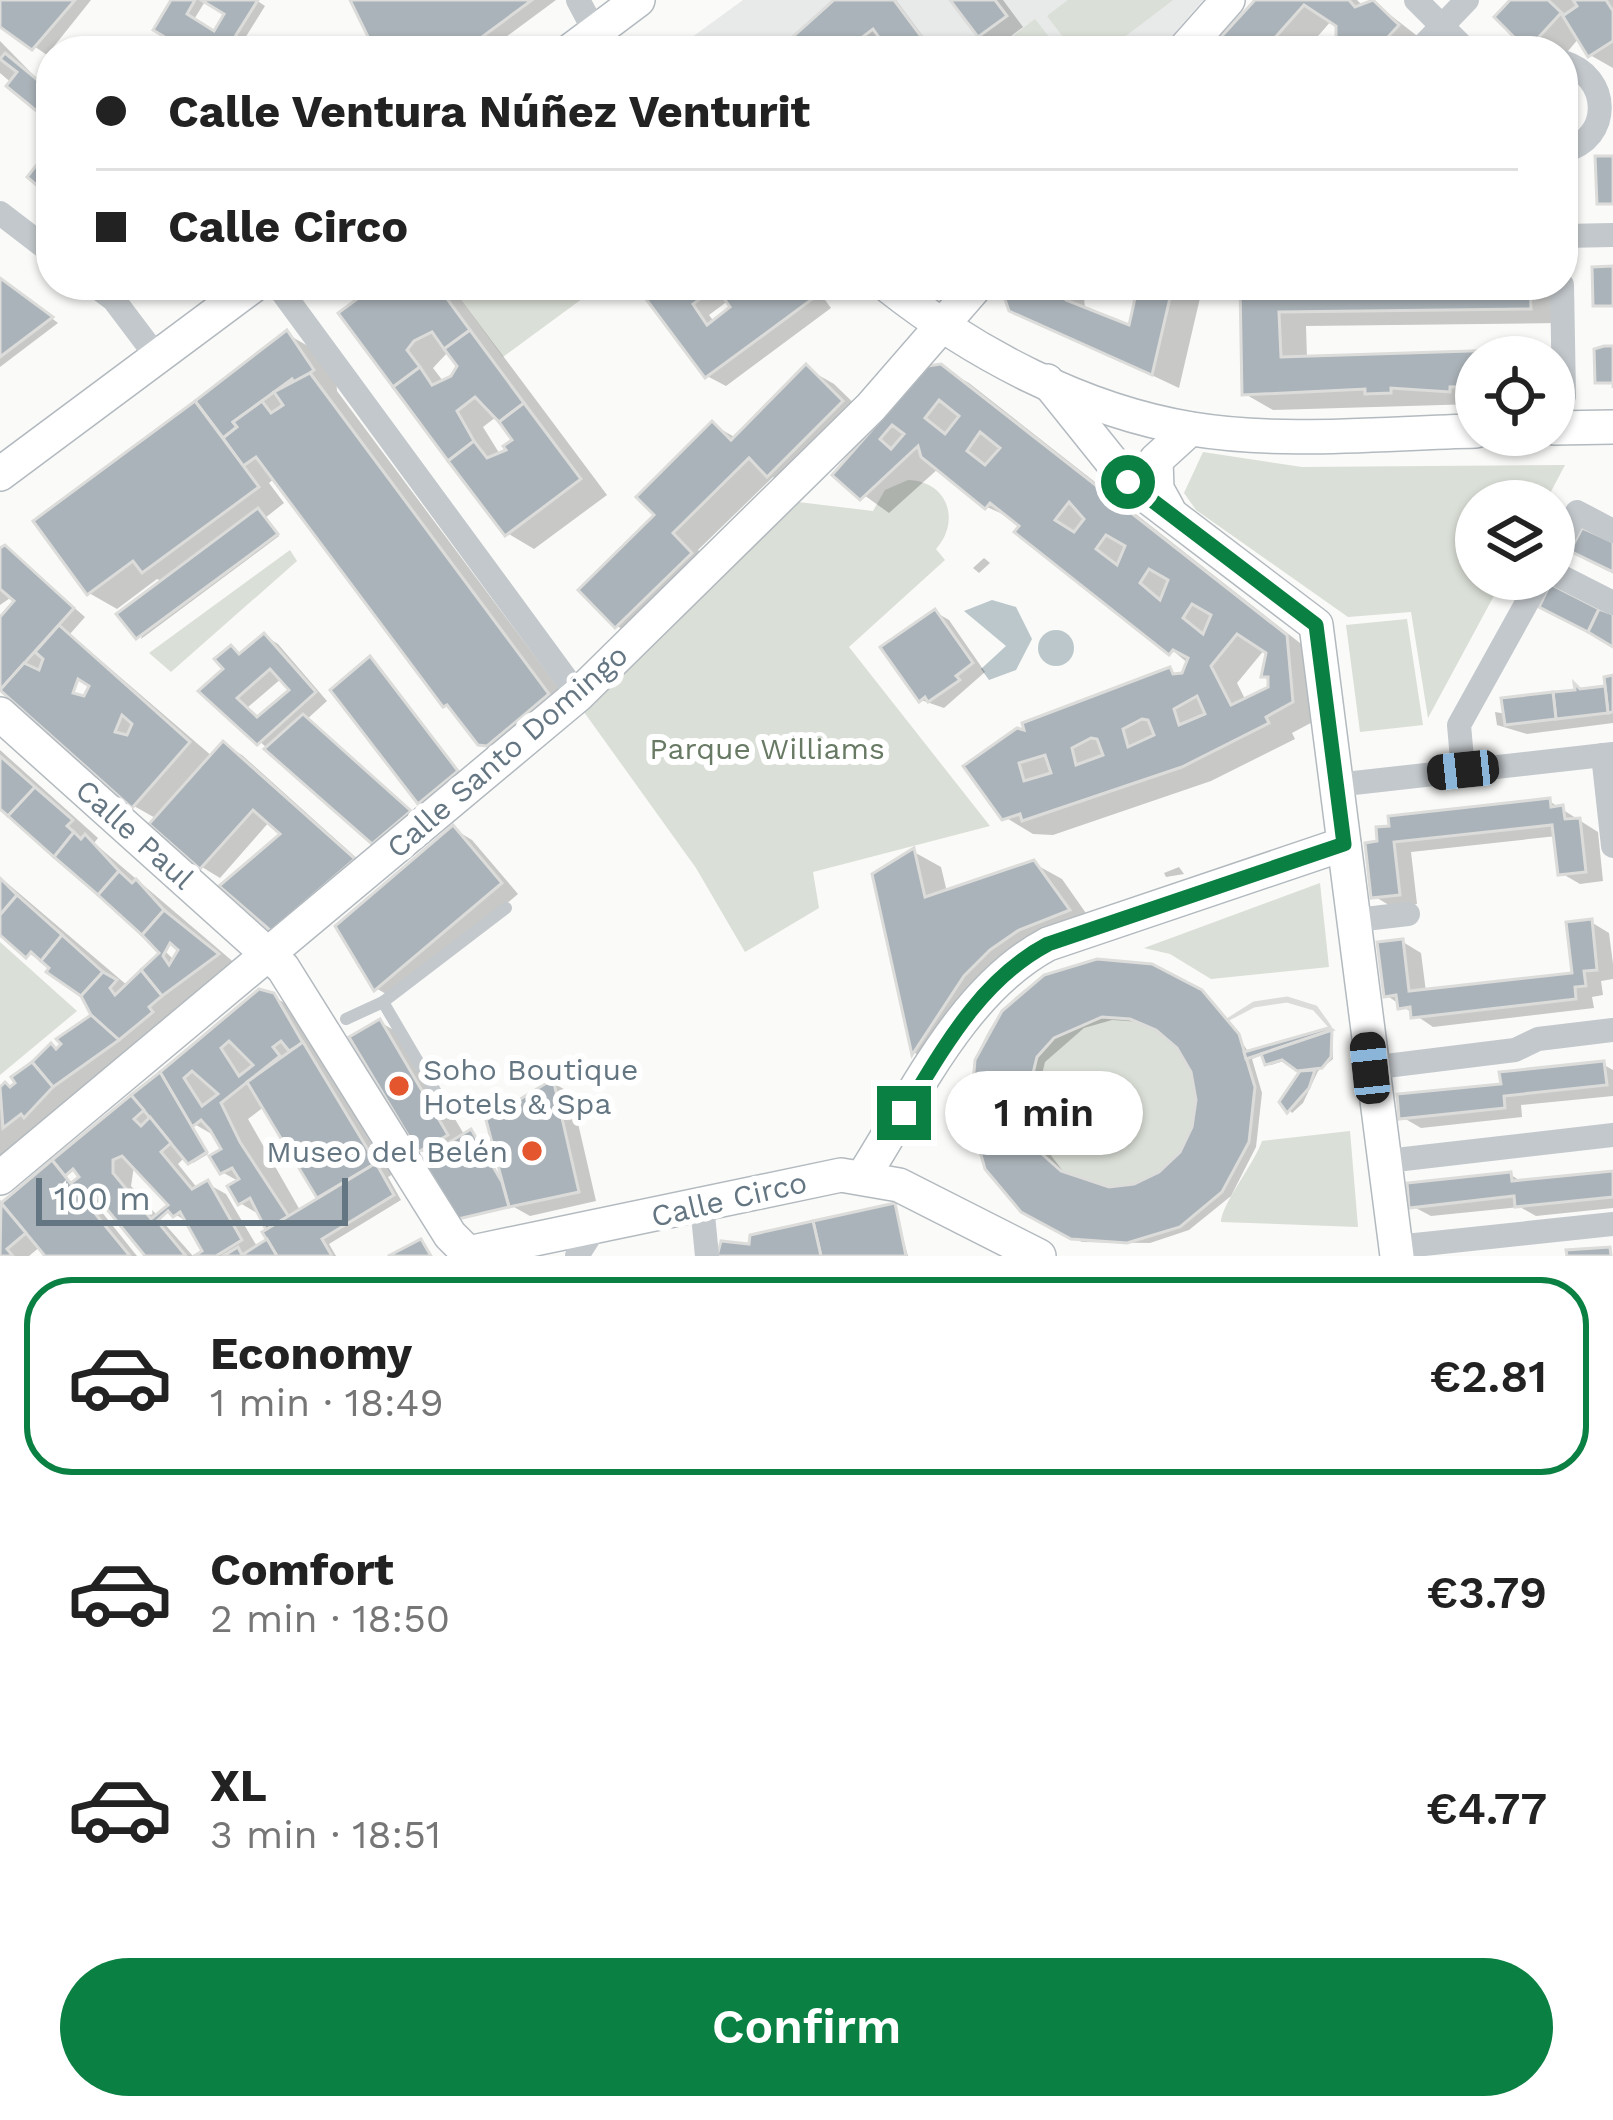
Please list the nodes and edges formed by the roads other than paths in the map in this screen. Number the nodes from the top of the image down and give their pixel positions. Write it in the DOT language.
graph roads {
  1 [pos="578,0"];
  2 [pos="638,0"];
  3 [pos="1228,0"];
  4 [pos="1416,0"];
  5 [pos="1467,0"];
  6 [pos="1442,26"];
  7 [pos="588,36"];
  8 [pos="600,36"];
  9 [pos="1196,36"];
  10 [pos="1432,36"];
  11 [pos="1452,36"];
  12 [pos="1578,69"];
  13 [pos="1606,86"];
  14 [pos="1578,144"];
  15 [pos="0,213"];
  16 [pos="1613,235"];
  17 [pos="1578,236"];
  18 [pos="36,241"];
  19 [pos="113,300"];
  20 [pos="234,300"];
  21 [pos="289,300"];
  22 [pos="906,300"];
  23 [pos="964,300"];
  24 [pos="1562,300"];
  25 [pos="940,327"];
  26 [pos="1561,336"];
  27 [pos="157,357"];
  28 [pos="1047,381"];
  29 [pos="1575,416"];
  30 [pos="1142,417"];
  31 [pos="1613,427"];
  32 [pos="1190,429"];
  33 [pos="1455,431"];
  34 [pos="1156,460"];
  35 [pos="0,474"];
  36 [pos="1168,509"];
  37 [pos="1575,516"];
  38 [pos="1613,531"];
  39 [pos="1575,584"];
  40 [pos="1528,600"];
  41 [pos="1613,603"];
  42 [pos="578,694"];
  43 [pos="0,714"];
  44 [pos="1608,754"];
  45 [pos="1463,770"];
  46 [pos="1336,785"];
  47 [pos="1344,844"];
  48 [pos="1613,846"];
  49 [pos="506,908"];
  50 [pos="1408,914"];
  51 [pos="1365,919"];
  52 [pos="270,955"];
  53 [pos="383,1002"];
  54 [pos="346,1019"];
  55 [pos="1613,1030"];
  56 [pos="1370,1068"];
  57 [pos="448,1111"];
  58 [pos="1613,1136"];
  59 [pos="1387,1162"];
  60 [pos="865,1175"];
  61 [pos="0,1178"];
  62 [pos="702,1205"];
  63 [pos="1613,1225"];
  64 [pos="586,1243"];
  65 [pos="1396,1252"];
  66 [pos="470,1255"];
  67 [pos="707,1256"];
  68 [pos="1040,1256"];
  1 -- 7 [label="street"];
  2 -- 8 [label="street"];
  3 -- 9 [label="street"];
  4 -- 6 [label="street"];
  5 -- 6 [label="street"];
  6 -- 10 [label="street"];
  6 -- 11 [label="street"];
  12 -- 13 [label="street"];
  13 -- 14 [label="street"];
  15 -- 18 [label="street"];
  16 -- 17 [label="street"];
  19 -- 27 [label="street"];
  20 -- 27 [label="street"];
  21 -- 42 [label="street"];
  22 -- 25 [label="street"];
  23 -- 25 [label="street, Calle Santo Domingo"];
  24 -- 26 [label="street"];
  25 -- 28 [label="street"];
  25 -- 42 [label="street, Calle Santo Domingo"];
  27 -- 35 [label="street"];
  28 -- 30 [label="street"];
  28 -- 36 [label="street"];
  29 -- 31 [label="street"];
  30 -- 32 [label="street"];
  30 -- 34 [label="street"];
  32 -- 33 [label="street"];
  32 -- 34 [label="street"];
  34 -- 36 [label="street"];
  36 -- 46 [label="street"];
  37 -- 38 [label="street"];
  39 -- 41 [label="street"];
  40 -- 45 [label="street"];
  42 -- 52 [label="street, Calle Santo Domingo"];
  43 -- 52 [label="street, Calle Paul"];
  44 -- 45 [label="street"];
  44 -- 48 [label="street"];
  45 -- 46 [label="street"];
  46 -- 47 [label="street"];
  47 -- 56 [label="street"];
  47 -- 60 [label="street"];
  49 -- 53 [label="lane"];
  50 -- 51 [label="street"];
  52 -- 61 [label="street, Calle Santo Domingo"];
  52 -- 66 [label="street, Calle Paul"];
  53 -- 54 [label="lane"];
  53 -- 57 [label="lane"];
  55 -- 56 [label="street"];
  56 -- 59 [label="street"];
  58 -- 59 [label="street"];
  59 -- 65 [label="street"];
  60 -- 62 [label="street, Calle Circo"];
  60 -- 68 [label="street, Calle Circo"];
  62 -- 64 [label="street, Calle Circo"];
  62 -- 67 [label="street"];
  63 -- 65 [label="street"];
  64 -- 66 [label="street, Calle Circo"];
}
